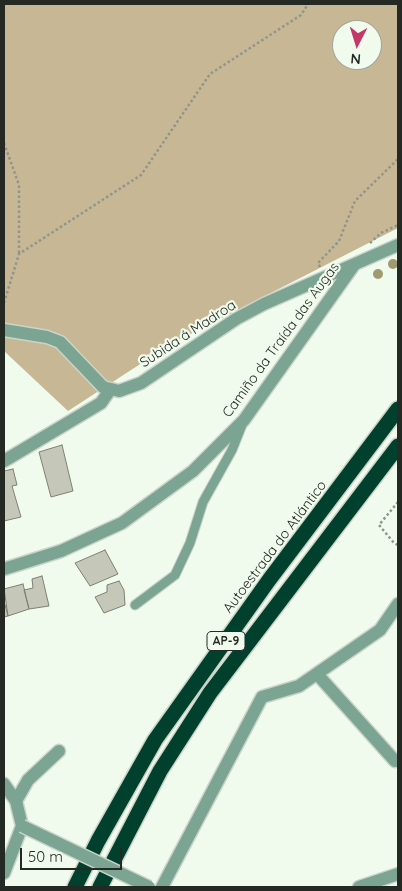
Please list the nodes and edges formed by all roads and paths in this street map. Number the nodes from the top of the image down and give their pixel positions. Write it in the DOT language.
graph roads {
  1 [pos="308,4"];
  2 [pos="4,143"];
  3 [pos="398,159"];
  4 [pos="398,245"];
  5 [pos="19,254"];
  6 [pos="318,263"];
  7 [pos="354,265"];
  8 [pos="4,302"];
  9 [pos="4,330"];
  10 [pos="110,390"];
  11 [pos="398,408"];
  12 [pos="244,420"];
  13 [pos="398,446"];
  14 [pos="4,461"];
  15 [pos="398,502"];
  16 [pos="398,545"];
  17 [pos="4,569"];
  18 [pos="398,604"];
  19 [pos="135,605"];
  20 [pos="317,674"];
  21 [pos="59,751"];
  22 [pos="396,761"];
  23 [pos="4,784"];
  24 [pos="16,801"];
  25 [pos="22,826"];
  26 [pos="4,874"];
  27 [pos="398,874"];
  28 [pos="74,887"];
  29 [pos="100,887"];
  30 [pos="148,887"];
  31 [pos="162,887"];
  32 [pos="359,887"];
  1 -- 5 [label="path"];
  2 -- 5 [label="path"];
  3 -- 6 [label="path"];
  4 -- 7 [label="street, Subida á Madroa"];
  5 -- 8 [label="path"];
  7 -- 10 [label="street, Subida á Madroa"];
  7 -- 12 [label="street, Camiño da Traída das Augas"];
  9 -- 10 [label="street"];
  10 -- 14 [label="street"];
  11 -- 28 [label="highway, Autoestrada do Atlántico / AP-9"];
  12 -- 17 [label="street, Camiño da Traída das Augas"];
  12 -- 19 [label="lane"];
  13 -- 29 [label="highway, AP-9"];
  15 -- 16 [label="path"];
  18 -- 20 [label="street"];
  20 -- 22 [label="street"];
  20 -- 31 [label="street"];
  21 -- 24 [label="street"];
  23 -- 24 [label="street"];
  24 -- 25 [label="street"];
  25 -- 26 [label="street"];
  25 -- 30 [label="street, bridge"];
  27 -- 32 [label="street"];
}
